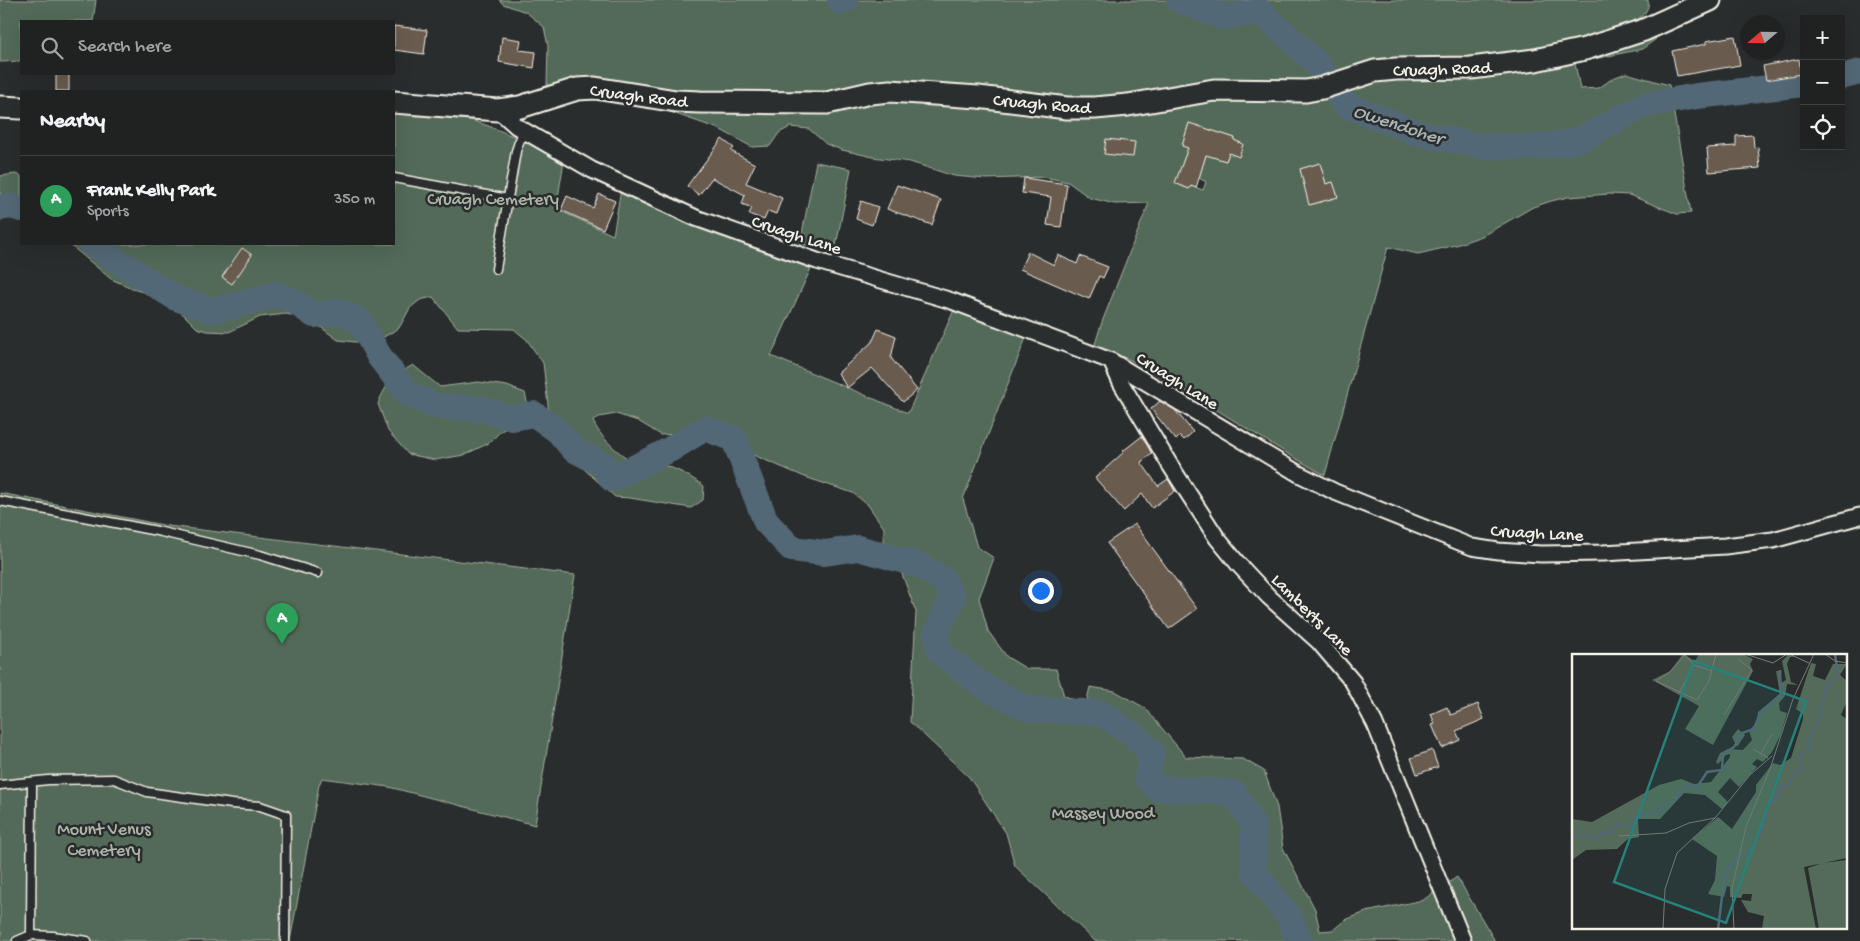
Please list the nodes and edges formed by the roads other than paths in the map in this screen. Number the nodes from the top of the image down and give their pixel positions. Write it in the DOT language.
graph roads {
  1 [pos="1710,0"];
  2 [pos="395,102"];
  3 [pos="0,108"];
  4 [pos="20,108"];
  5 [pos="498,110"];
  6 [pos="524,131"];
  7 [pos="395,178"];
  8 [pos="508,199"];
  9 [pos="496,269"];
  10 [pos="1112,361"];
  11 [pos="0,501"];
  12 [pos="1860,516"];
  13 [pos="318,573"];
  14 [pos="32,782"];
  15 [pos="0,785"];
  16 [pos="31,935"];
  17 [pos="16,941"];
  18 [pos="87,941"];
  19 [pos="285,941"];
  20 [pos="1463,941"];
  1 -- 5 [label="main road, Cruagh Road"];
  2 -- 5 [label="main road, Cruagh Road"];
  3 -- 4 [label="main road"];
  5 -- 6 [label="street, Cruagh Lane"];
  6 -- 8 [label="lane"];
  6 -- 10 [label="street, Cruagh Lane"];
  7 -- 8 [label="lane"];
  8 -- 9 [label="lane"];
  10 -- 12 [label="street, Cruagh Lane"];
  10 -- 20 [label="street, Lamberts Lane"];
  11 -- 13 [label="lane"];
  14 -- 15 [label="lane"];
  14 -- 16 [label="lane"];
  14 -- 19 [label="lane"];
  16 -- 17 [label="lane"];
  16 -- 18 [label="lane"];
}
